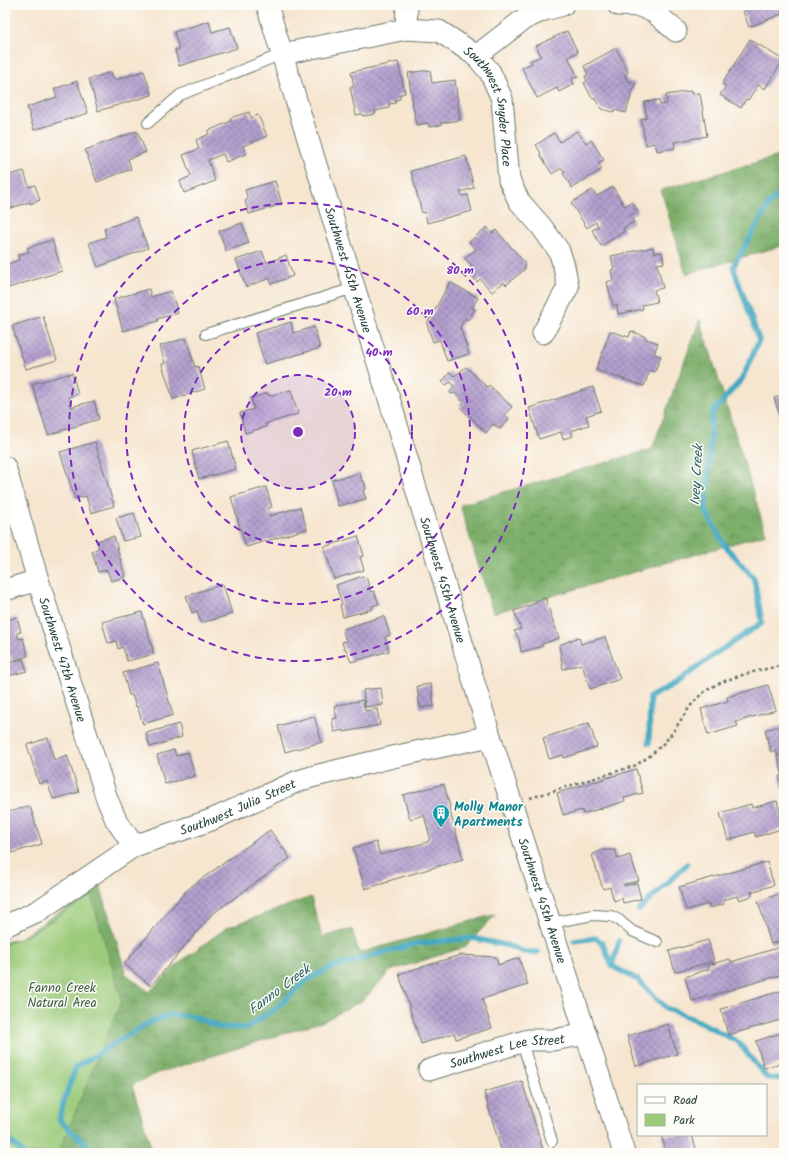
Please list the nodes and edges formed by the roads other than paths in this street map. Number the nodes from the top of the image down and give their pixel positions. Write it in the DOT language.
graph roads {
  1 [pos="267,5"];
  2 [pos="407,5"];
  3 [pos="563,5"];
  4 [pos="618,5"];
  5 [pos="406,29"];
  6 [pos="676,31"];
  7 [pos="282,54"];
  8 [pos="476,56"];
  9 [pos="148,123"];
  10 [pos="354,288"];
  11 [pos="543,333"];
  12 [pos="206,334"];
  13 [pos="5,467"];
  14 [pos="38,580"];
  15 [pos="5,590"];
  16 [pos="490,736"];
  17 [pos="134,846"];
  18 [pos="550,923"];
  19 [pos="5,926"];
  20 [pos="657,942"];
  21 [pos="586,1034"];
  22 [pos="522,1042"];
  23 [pos="429,1070"];
  24 [pos="552,1141"];
  25 [pos="624,1153"];
  1 -- 7 [label="street, Southwest 45th Avenue"];
  2 -- 5 [label="street"];
  3 -- 8 [label="street"];
  4 -- 6 [label="street"];
  5 -- 7 [label="street, Southwest Snyder Place"];
  5 -- 8 [label="street, Southwest Snyder Place"];
  7 -- 9 [label="lane"];
  7 -- 10 [label="street, Southwest 45th Avenue"];
  8 -- 11 [label="street, Southwest Snyder Place"];
  10 -- 12 [label="lane"];
  10 -- 16 [label="street, Southwest 45th Avenue"];
  13 -- 14 [label="street, Southwest 47th Avenue"];
  14 -- 15 [label="street"];
  14 -- 17 [label="street, Southwest 47th Avenue"];
  16 -- 17 [label="street, Southwest Julia Street"];
  16 -- 18 [label="street, Southwest 45th Avenue"];
  17 -- 19 [label="street, Southwest Julia Street"];
  18 -- 20 [label="lane"];
  18 -- 21 [label="street, Southwest 45th Avenue"];
  21 -- 22 [label="street, Southwest Lee Street"];
  21 -- 25 [label="street, Southwest 45th Avenue"];
  22 -- 23 [label="street, Southwest Lee Street"];
  22 -- 24 [label="lane"];
}
